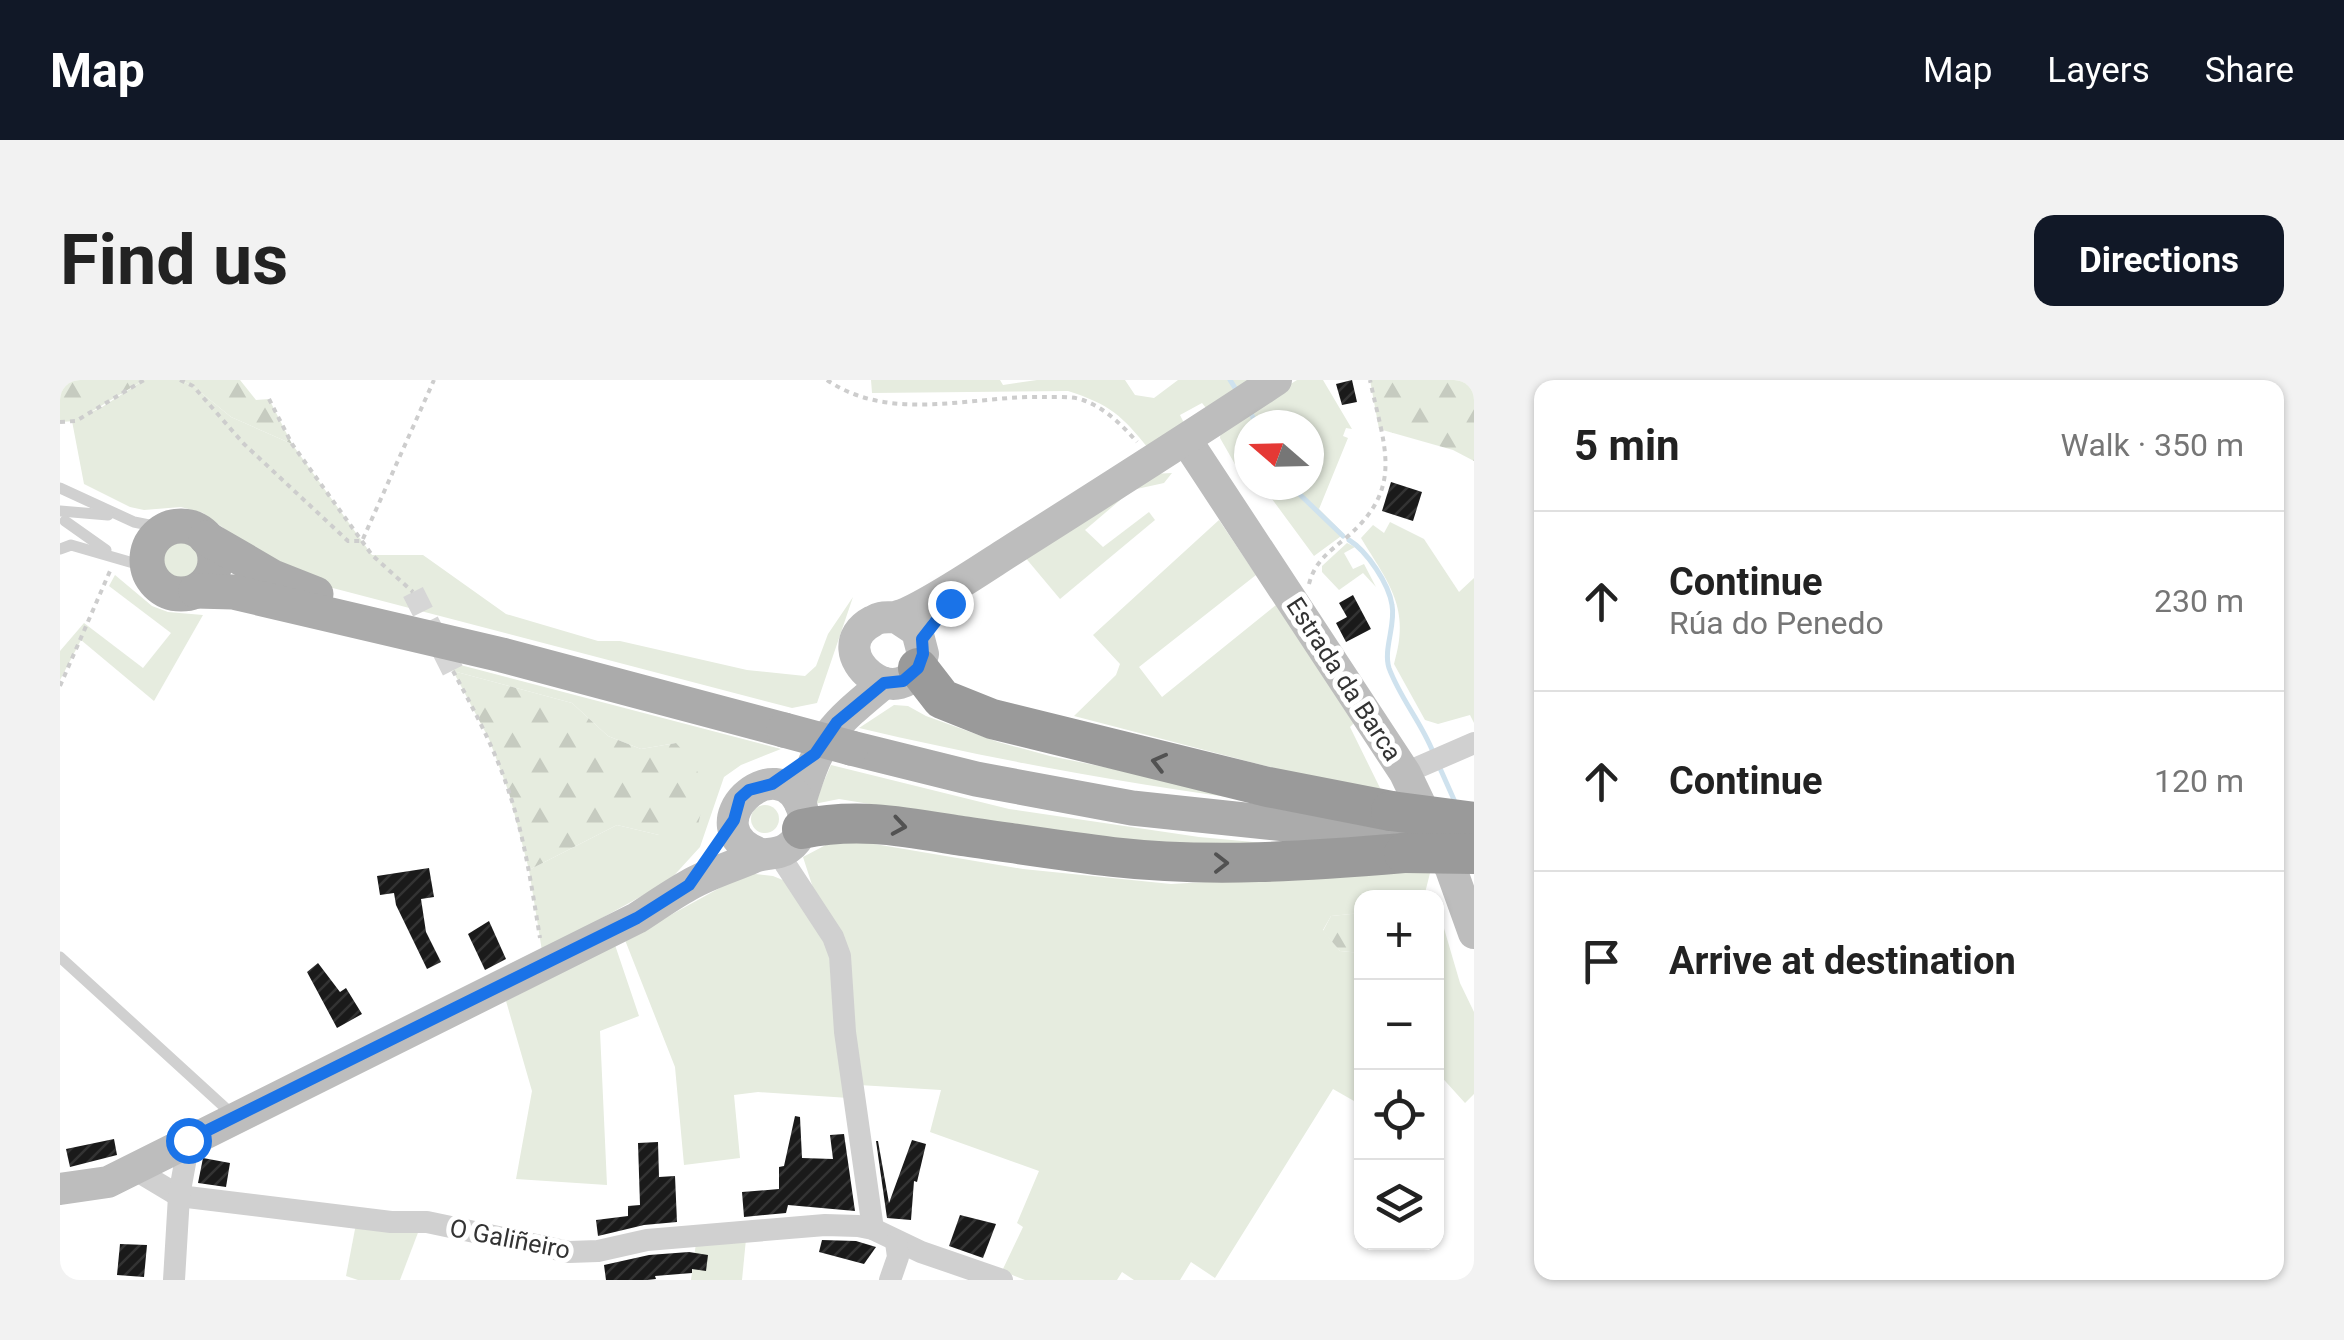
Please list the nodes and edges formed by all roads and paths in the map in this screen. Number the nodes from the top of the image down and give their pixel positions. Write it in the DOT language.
graph roads {
  1 [pos="144,380"];
  2 [pos="180,380"];
  3 [pos="434,380"];
  4 [pos="828,380"];
  5 [pos="1276,380"];
  6 [pos="1370,380"];
  7 [pos="268,400"];
  8 [pos="60,422"];
  9 [pos="1186,440"];
  10 [pos="1152,461"];
  11 [pos="60,488"];
  12 [pos="61,515"];
  13 [pos="118,516"];
  14 [pos="169,529"];
  15 [pos="206,538"];
  16 [pos="362,541"];
  17 [pos="60,549"];
  18 [pos="126,560"];
  19 [pos="970,577"];
  20 [pos="196,590"];
  21 [pos="413,592"];
  22 [pos="1302,612"];
  23 [pos="896,617"];
  24 [pos="502,656"];
  25 [pos="856,657"];
  26 [pos="908,664"];
  27 [pos="453,670"];
  28 [pos="60,686"];
  29 [pos="844,735"];
  30 [pos="1474,742"];
  31 [pos="815,754"];
  32 [pos="1405,773"];
  33 [pos="772,784"];
  34 [pos="734,820"];
  35 [pos="1474,822"];
  36 [pos="1398,833"];
  37 [pos="785,835"];
  38 [pos="1474,841"];
  39 [pos="1474,854"];
  40 [pos="689,885"];
  41 [pos="1474,933"];
  42 [pos="60,957"];
  43 [pos="544,963"];
  44 [pos="235,1116"];
  45 [pos="188,1140"];
  46 [pos="134,1169"];
  47 [pos="60,1189"];
  48 [pos="180,1196"];
  49 [pos="873,1228"];
  50 [pos="896,1242"];
  51 [pos="174,1280"];
  52 [pos="890,1280"];
  53 [pos="1002,1280"];
  1 -- 8 [label="path"];
  2 -- 16 [label="path"];
  3 -- 16 [label="path"];
  4 -- 10 [label="path"];
  5 -- 9 [label="street"];
  6 -- 22 [label="path"];
  7 -- 16 [label="path"];
  9 -- 10 [label="street"];
  9 -- 22 [label="street, Estrada da Barca"];
  10 -- 19 [label="street"];
  11 -- 13 [label="lane"];
  12 -- 13 [label="lane"];
  12 -- 18 [label="lane"];
  13 -- 14 [label="lane"];
  14 -- 15 [label="main road"];
  14 -- 18 [label="main road"];
  15 -- 20 [label="main road"];
  15 -- 24 [label="main road"];
  16 -- 21 [label="path"];
  17 -- 18 [label="lane"];
  18 -- 20 [label="main road"];
  18 -- 28 [label="path"];
  19 -- 23 [label="street"];
  19 -- 26 [label="street"];
  20 -- 24 [label="main road"];
  22 -- 32 [label="street, Estrada da Barca"];
  23 -- 25 [label="street"];
  23 -- 26 [label="street"];
  24 -- 29 [label="main road, bridge"];
  25 -- 26 [label="street"];
  25 -- 29 [label="street"];
  26 -- 29 [label="street"];
  36 -- 26 [label="highway, one-way"];
  27 -- 43 [label="path"];
  29 -- 31 [label="street"];
  29 -- 36 [label="main road"];
  30 -- 32 [label="street"];
  31 -- 33 [label="street"];
  31 -- 37 [label="street"];
  32 -- 41 [label="street, Estrada da Barca"];
  33 -- 34 [label="street"];
  33 -- 37 [label="street"];
  34 -- 37 [label="street"];
  34 -- 40 [label="street"];
  35 -- 36 [label="highway, bridge"];
  37 -- 36 [label="highway, one-way"];
  36 -- 38 [label="main road"];
  36 -- 39 [label="highway, bridge"];
  37 -- 40 [label="street"];
  37 -- 49 [label="street"];
  40 -- 43 [label="street"];
  42 -- 44 [label="lane"];
  43 -- 44 [label="street"];
  44 -- 45 [label="street"];
  45 -- 46 [label="street"];
  45 -- 48 [label="street"];
  46 -- 47 [label="street"];
  46 -- 48 [label="street, O Galiñeiro"];
  48 -- 49 [label="street, O Galiñeiro"];
  48 -- 51 [label="street"];
  49 -- 50 [label="street"];
  50 -- 52 [label="street"];
  50 -- 53 [label="street"];
}
